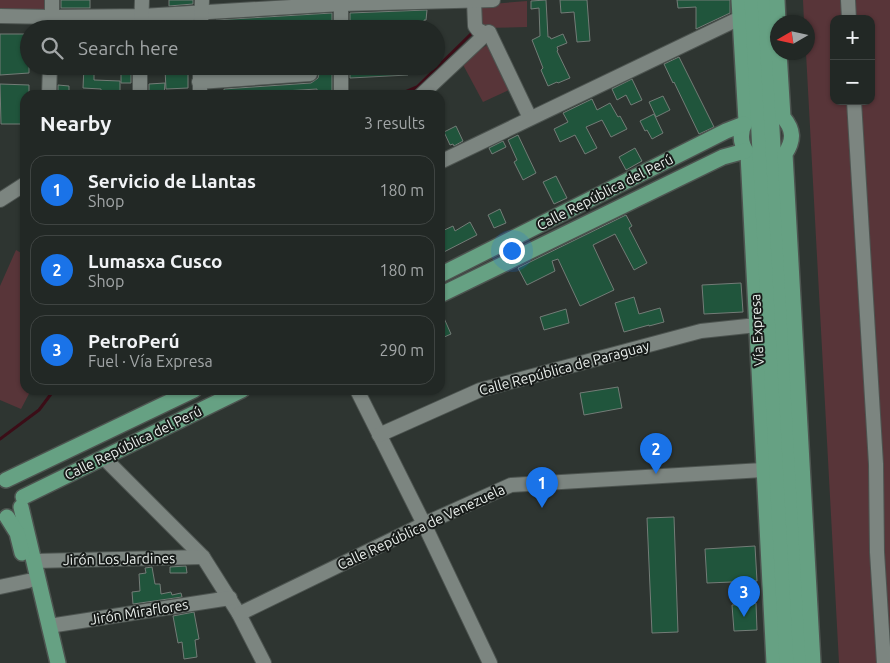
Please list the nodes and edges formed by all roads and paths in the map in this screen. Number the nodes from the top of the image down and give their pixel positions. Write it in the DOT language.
graph roads {
  1 [pos="52,0"];
  2 [pos="142,0"];
  3 [pos="491,0"];
  4 [pos="740,0"];
  5 [pos="752,0"];
  6 [pos="765,0"];
  7 [pos="777,0"];
  8 [pos="848,0"];
  9 [pos="474,1"];
  10 [pos="341,2"];
  11 [pos="202,6"];
  12 [pos="778,15"];
  13 [pos="849,15"];
  14 [pos="0,16"];
  15 [pos="740,18"];
  16 [pos="30,20"];
  17 [pos="52,20"];
  18 [pos="142,20"];
  19 [pos="150,20"];
  20 [pos="201,20"];
  21 [pos="341,20"];
  22 [pos="480,30"];
  23 [pos="777,60"];
  24 [pos="445,69"];
  25 [pos="50,75"];
  26 [pos="140,75"];
  27 [pos="200,75"];
  28 [pos="302,75"];
  29 [pos="341,75"];
  30 [pos="440,75"];
  31 [pos="199,88"];
  32 [pos="50,90"];
  33 [pos="140,90"];
  34 [pos="342,90"];
  35 [pos="426,90"];
  36 [pos="854,105"];
  37 [pos="760,117"];
  38 [pos="530,118"];
  39 [pos="762,156"];
  40 [pos="445,160"];
  41 [pos="20,187"];
  42 [pos="0,200"];
  43 [pos="445,272"];
  44 [pos="445,293"];
  45 [pos="756,325"];
  46 [pos="776,336"];
  47 [pos="797,369"];
  48 [pos="759,371"];
  49 [pos="232,395"];
  50 [pos="359,395"];
  51 [pos="169,396"];
  52 [pos="379,435"];
  53 [pos="104,458"];
  54 [pos="802,458"];
  55 [pos="763,465"];
  56 [pos="3,480"];
  57 [pos="785,497"];
  58 [pos="22,502"];
  59 [pos="2,517"];
  60 [pos="424,524"];
  61 [pos="203,557"];
  62 [pos="34,560"];
  63 [pos="28,581"];
  64 [pos="0,588"];
  65 [pos="230,598"];
  66 [pos="239,614"];
  67 [pos="49,626"];
  68 [pos="48,663"];
  69 [pos="58,663"];
  70 [pos="264,663"];
  71 [pos="490,663"];
  72 [pos="774,663"];
  73 [pos="787,663"];
  74 [pos="801,663"];
  75 [pos="813,663"];
  76 [pos="884,663"];
  1 -- 17 [label="street"];
  2 -- 18 [label="street"];
  3 -- 9 [label="street"];
  4 -- 15 [label="main road, Vía Expresa"];
  5 -- 37 [label="main road, Vía Expresa"];
  6 -- 37 [label="main road, Vía Expresa"];
  7 -- 12 [label="main road"];
  8 -- 13 [label="street"];
  9 -- 10 [label="street"];
  9 -- 22 [label="street"];
  10 -- 11 [label="street"];
  10 -- 21 [label="street"];
  11 -- 19 [label="street"];
  11 -- 20 [label="street"];
  14 -- 16 [label="street"];
  15 -- 37 [label="main road, Vía Expresa"];
  15 -- 38 [label="street"];
  22 -- 24 [label="street"];
  22 -- 38 [label="street"];
  23 -- 37 [label="main road, Vía Expresa"];
  25 -- 32 [label="street"];
  26 -- 33 [label="street"];
  27 -- 31 [label="street"];
  28 -- 31 [label="street"];
  29 -- 34 [label="street"];
  30 -- 35 [label="street"];
  36 -- 76 [label="street"];
  37 -- 39 [label="main road, Vía Expresa"];
  37 -- 39 [label="main road, Vía Expresa"];
  37 -- 43 [label="main road, Calle República del Perú"];
  38 -- 40 [label="street"];
  39 -- 44 [label="main road, Calle República del Perú"];
  39 -- 45 [label="main road, Vía Expresa"];
  39 -- 46 [label="main road, Vía Expresa"];
  39 -- 47 [label="main road, Vía Expresa"];
  41 -- 42 [label="street"];
  45 -- 48 [label="main road, Vía Expresa"];
  45 -- 52 [label="street, Calle República de Paraguay"];
  46 -- 47 [label="main road"];
  46 -- 48 [label="main road"];
  46 -- 57 [label="main road, Vía Expresa"];
  47 -- 54 [label="main road, Vía Expresa"];
  48 -- 55 [label="main road, Vía Expresa"];
  49 -- 53 [label="main road, Calle República del Perú"];
  50 -- 52 [label="street"];
  51 -- 56 [label="main road, Calle República del Perú"];
  52 -- 60 [label="street"];
  53 -- 58 [label="main road, Calle República del Perú"];
  53 -- 61 [label="street"];
  54 -- 57 [label="main road"];
  54 -- 75 [label="main road, Vía Expresa"];
  55 -- 57 [label="main road"];
  55 -- 60 [label="street, Calle República de Venezuela"];
  55 -- 72 [label="main road, Vía Expresa"];
  56 -- 58 [label="main road"];
  57 -- 73 [label="main road, Vía Expresa"];
  57 -- 74 [label="main road, Vía Expresa"];
  58 -- 59 [label="main road, Calle República del Perú"];
  58 -- 62 [label="main road"];
  59 -- 63 [label="main road"];
  60 -- 66 [label="street, Calle República de Venezuela"];
  60 -- 71 [label="street"];
  61 -- 62 [label="street, Jirón Los Jardines"];
  61 -- 65 [label="street"];
  62 -- 67 [label="main road"];
  63 -- 64 [label="street"];
  63 -- 68 [label="main road"];
  65 -- 66 [label="street"];
  65 -- 67 [label="street, Jirón Miraflores"];
  66 -- 70 [label="street"];
  67 -- 69 [label="main road"];
}
